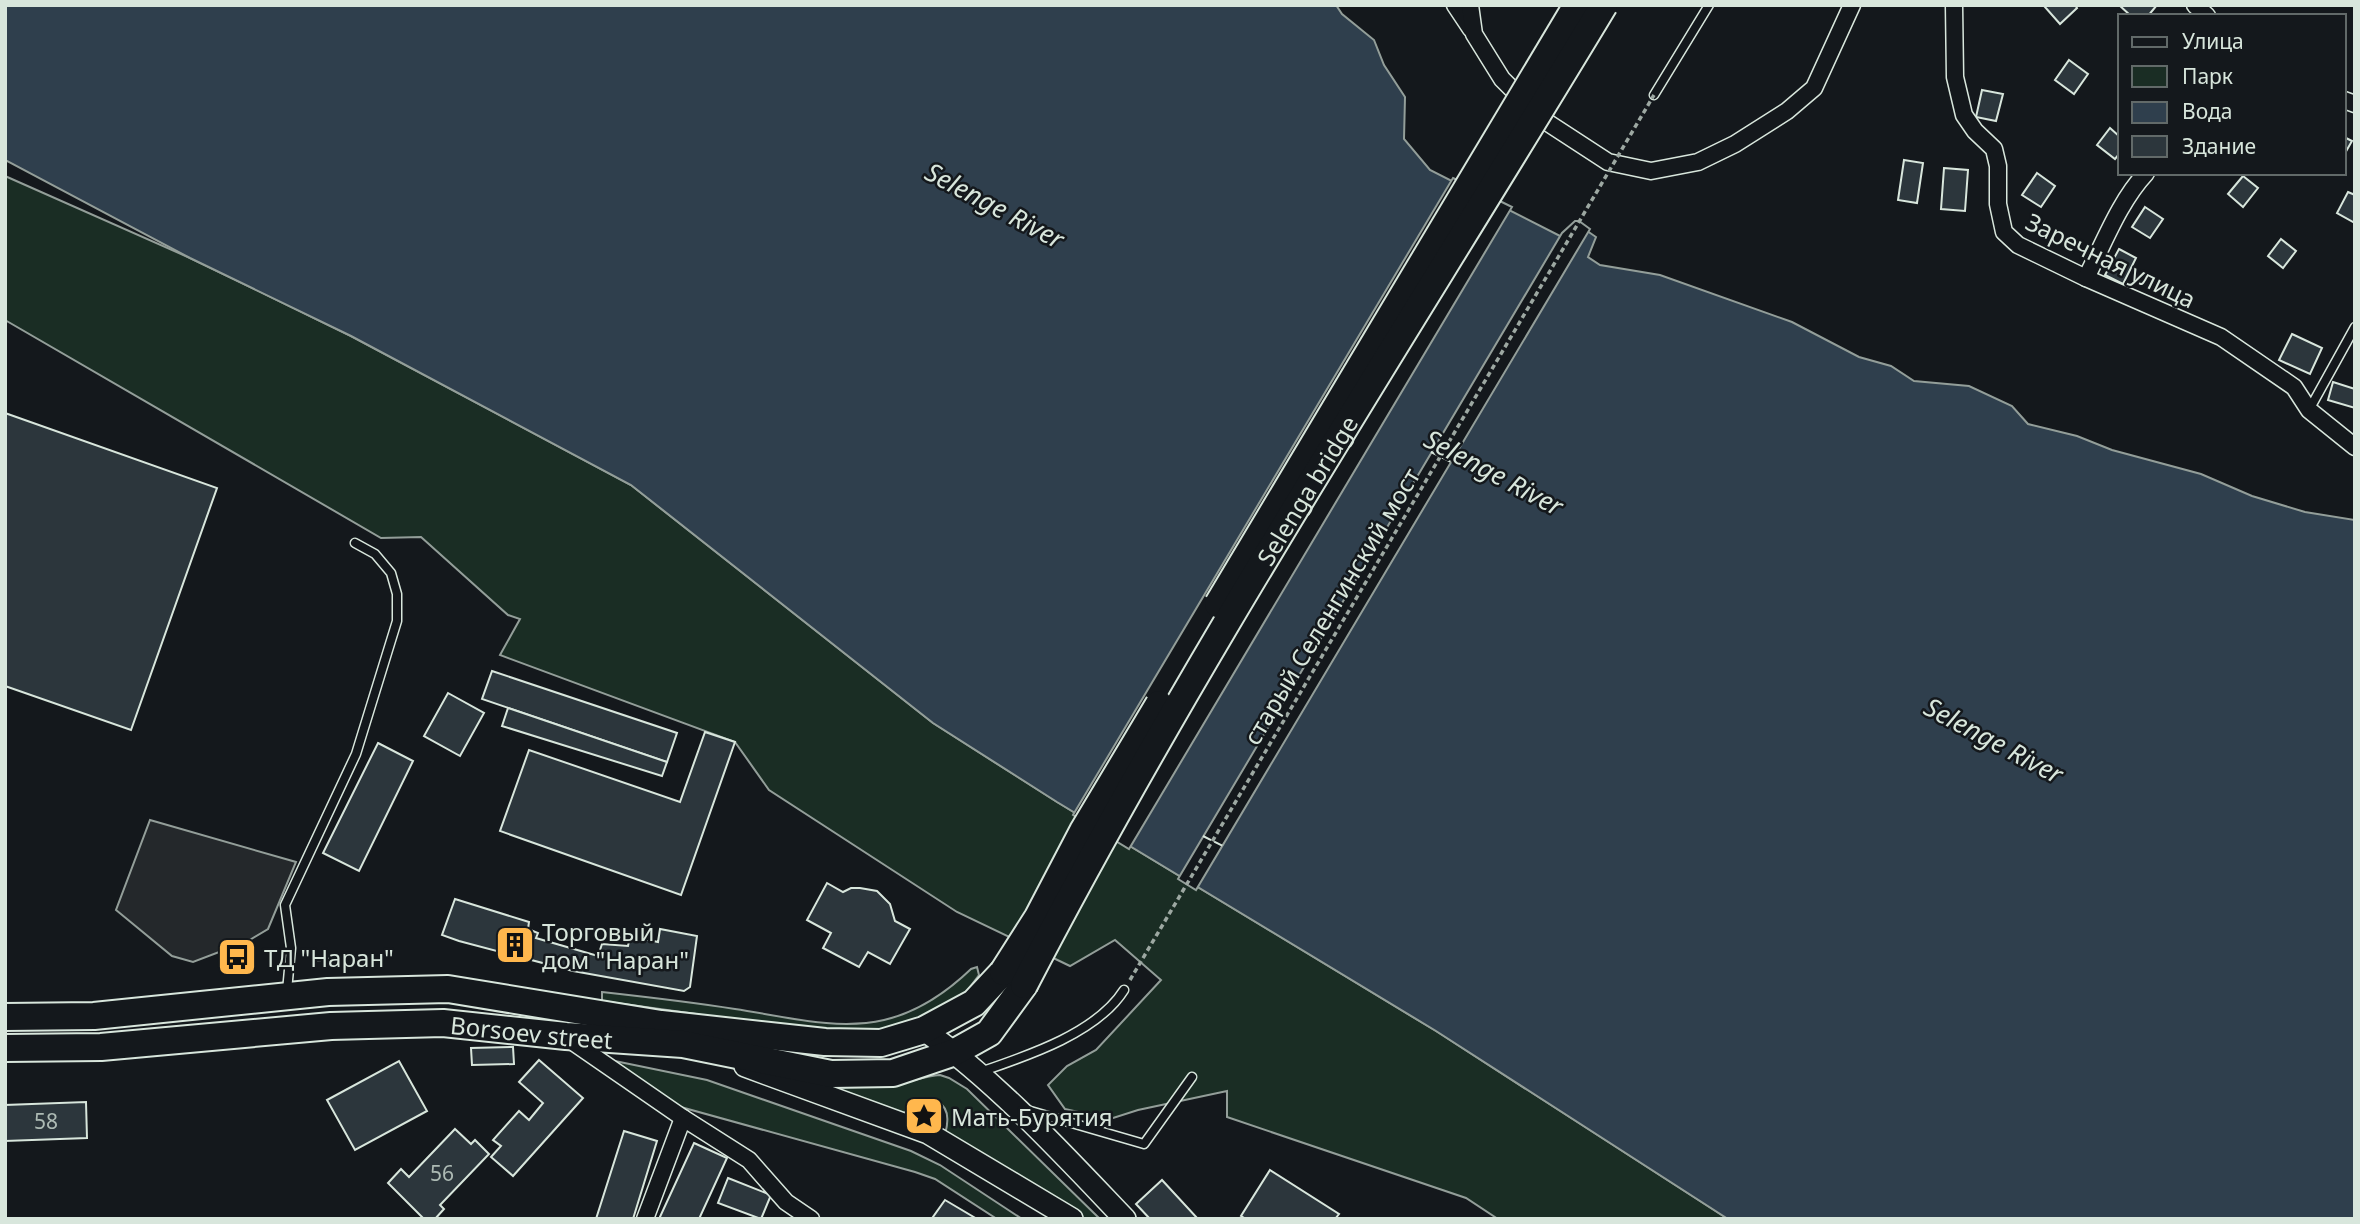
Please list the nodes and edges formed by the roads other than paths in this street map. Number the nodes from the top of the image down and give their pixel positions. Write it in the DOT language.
graph roads {
  1 [pos="1455,5"];
  2 [pos="1470,5"];
  3 [pos="1577,5"];
  4 [pos="1604,5"];
  5 [pos="1709,5"];
  6 [pos="1853,5"];
  7 [pos="1954,5"];
  8 [pos="1474,34"];
  9 [pos="1654,95"];
  10 [pos="2144,175"];
  11 [pos="2085,278"];
  12 [pos="2355,327"];
  13 [pos="2309,410"];
  14 [pos="2355,447"];
  15 [pos="355,542"];
  16 [pos="1014,978"];
  17 [pos="1124,990"];
  18 [pos="287,997"];
  19 [pos="5,1017"];
  20 [pos="924,1030"];
  21 [pos="989,1033"];
  22 [pos="566,1036"];
  23 [pos="683,1044"];
  24 [pos="5,1048"];
  25 [pos="955,1052"];
  26 [pos="979,1073"];
  27 [pos="1192,1077"];
  28 [pos="1017,1107"];
  29 [pos="683,1118"];
  30 [pos="645,1219"];
  31 [pos="811,1219"];
  32 [pos="1072,1219"];
  33 [pos="1125,1219"];
  1 -- 8 [label="street"];
  2 -- 8 [label="street"];
  3 -- 16 [label="main road, Selenga bridge, bridge"];
  4 -- 16 [label="main road, Selenga bridge, bridge"];
  5 -- 9 [label="lane"];
  6 -- 8 [label="street"];
  7 -- 11 [label="street, Заречная улица"];
  10 -- 11 [label="street"];
  11 -- 13 [label="street, Заречная улица"];
  12 -- 13 [label="lane"];
  13 -- 14 [label="street, Заречная улица"];
  15 -- 18 [label="lane"];
  16 -- 20 [label="main road, Borsoev street"];
  16 -- 21 [label="main road, Borsoev street"];
  17 -- 26 [label="lane"];
  18 -- 19 [label="main road, Borsoev street"];
  18 -- 20 [label="main road, Borsoev street"];
  20 -- 25 [label="street"];
  21 -- 25 [label="main road, Borsoev street"];
  21 -- 26 [label="street"];
  22 -- 23 [label="main road, Borsoev street"];
  22 -- 24 [label="main road, Borsoev street"];
  22 -- 29 [label="street"];
  23 -- 25 [label="main road, Borsoev street"];
  23 -- 32 [label="street"];
  25 -- 26 [label="street"];
  26 -- 28 [label="street"];
  27 -- 28 [label="lane"];
  28 -- 33 [label="street"];
  29 -- 30 [label="street"];
  29 -- 31 [label="street"];
}
